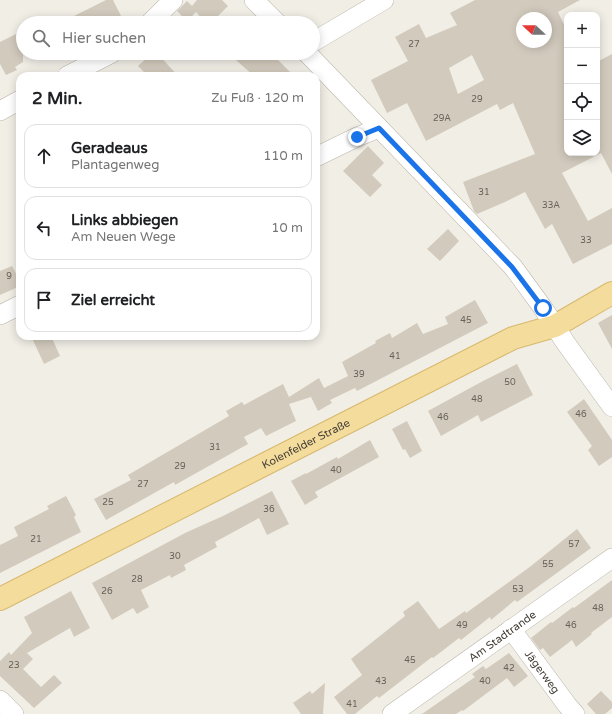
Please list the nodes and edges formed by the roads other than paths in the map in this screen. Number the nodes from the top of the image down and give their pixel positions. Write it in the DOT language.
graph roads {
  1 [pos="173,0"];
  2 [pos="254,0"];
  3 [pos="384,0"];
  4 [pos="157,16"];
  5 [pos="270,16"];
  6 [pos="320,38"];
  7 [pos="98,60"];
  8 [pos="314,60"];
  9 [pos="75,72"];
  10 [pos="16,102"];
  11 [pos="1,108"];
  12 [pos="379,128"];
  13 [pos="320,155"];
  14 [pos="612,293"];
  15 [pos="16,307"];
  16 [pos="0,315"];
  17 [pos="555,326"];
  18 [pos="612,407"];
  19 [pos="612,558"];
  20 [pos="0,599"];
  21 [pos="511,629"];
  22 [pos="0,700"];
  23 [pos="14,714"];
  24 [pos="392,714"];
  25 [pos="575,714"];
  1 -- 4 [label="street"];
  2 -- 5 [label="street"];
  3 -- 6 [label="street"];
  7 -- 9 [label="street"];
  8 -- 12 [label="street"];
  10 -- 11 [label="street"];
  12 -- 13 [label="street"];
  12 -- 17 [label="street"];
  14 -- 17 [label="main road, Kolenfelder Straße"];
  15 -- 16 [label="street"];
  17 -- 18 [label="street"];
  17 -- 20 [label="main road, Kolenfelder Straße"];
  19 -- 21 [label="street, Am Stadtrande"];
  21 -- 24 [label="street, Am Stadtrande"];
  21 -- 25 [label="street, Jägerweg"];
  22 -- 23 [label="street"];
}
